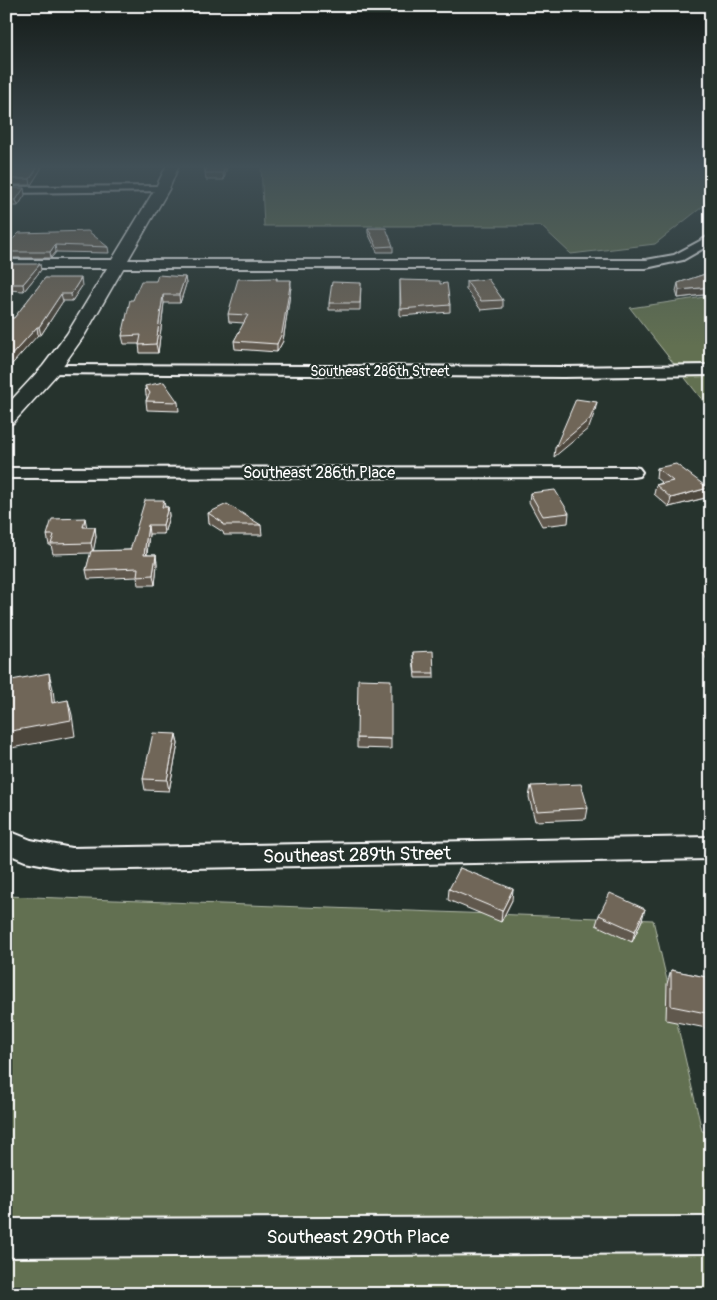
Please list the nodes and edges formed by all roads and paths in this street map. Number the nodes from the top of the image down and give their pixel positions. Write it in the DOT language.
graph roads {
  1 [pos="140,226"];
  2 [pos="711,239"];
  3 [pos="118,263"];
  4 [pos="6,264"];
  5 [pos="50,370"];
  6 [pos="711,370"];
  7 [pos="6,419"];
  8 [pos="632,472"];
  9 [pos="6,473"];
  10 [pos="6,840"];
  11 [pos="711,848"];
  12 [pos="711,1235"];
  13 [pos="6,1238"];
  1 -- 3 [label="street"];
  2 -- 3 [label="street"];
  3 -- 4 [label="street"];
  3 -- 5 [label="street"];
  5 -- 6 [label="street, Southeast 286th Street"];
  5 -- 7 [label="street"];
  8 -- 9 [label="street, Southeast 286th Place"];
  10 -- 11 [label="street, Southeast 289th Street"];
  12 -- 13 [label="street, Southeast 290th Place"];
}
